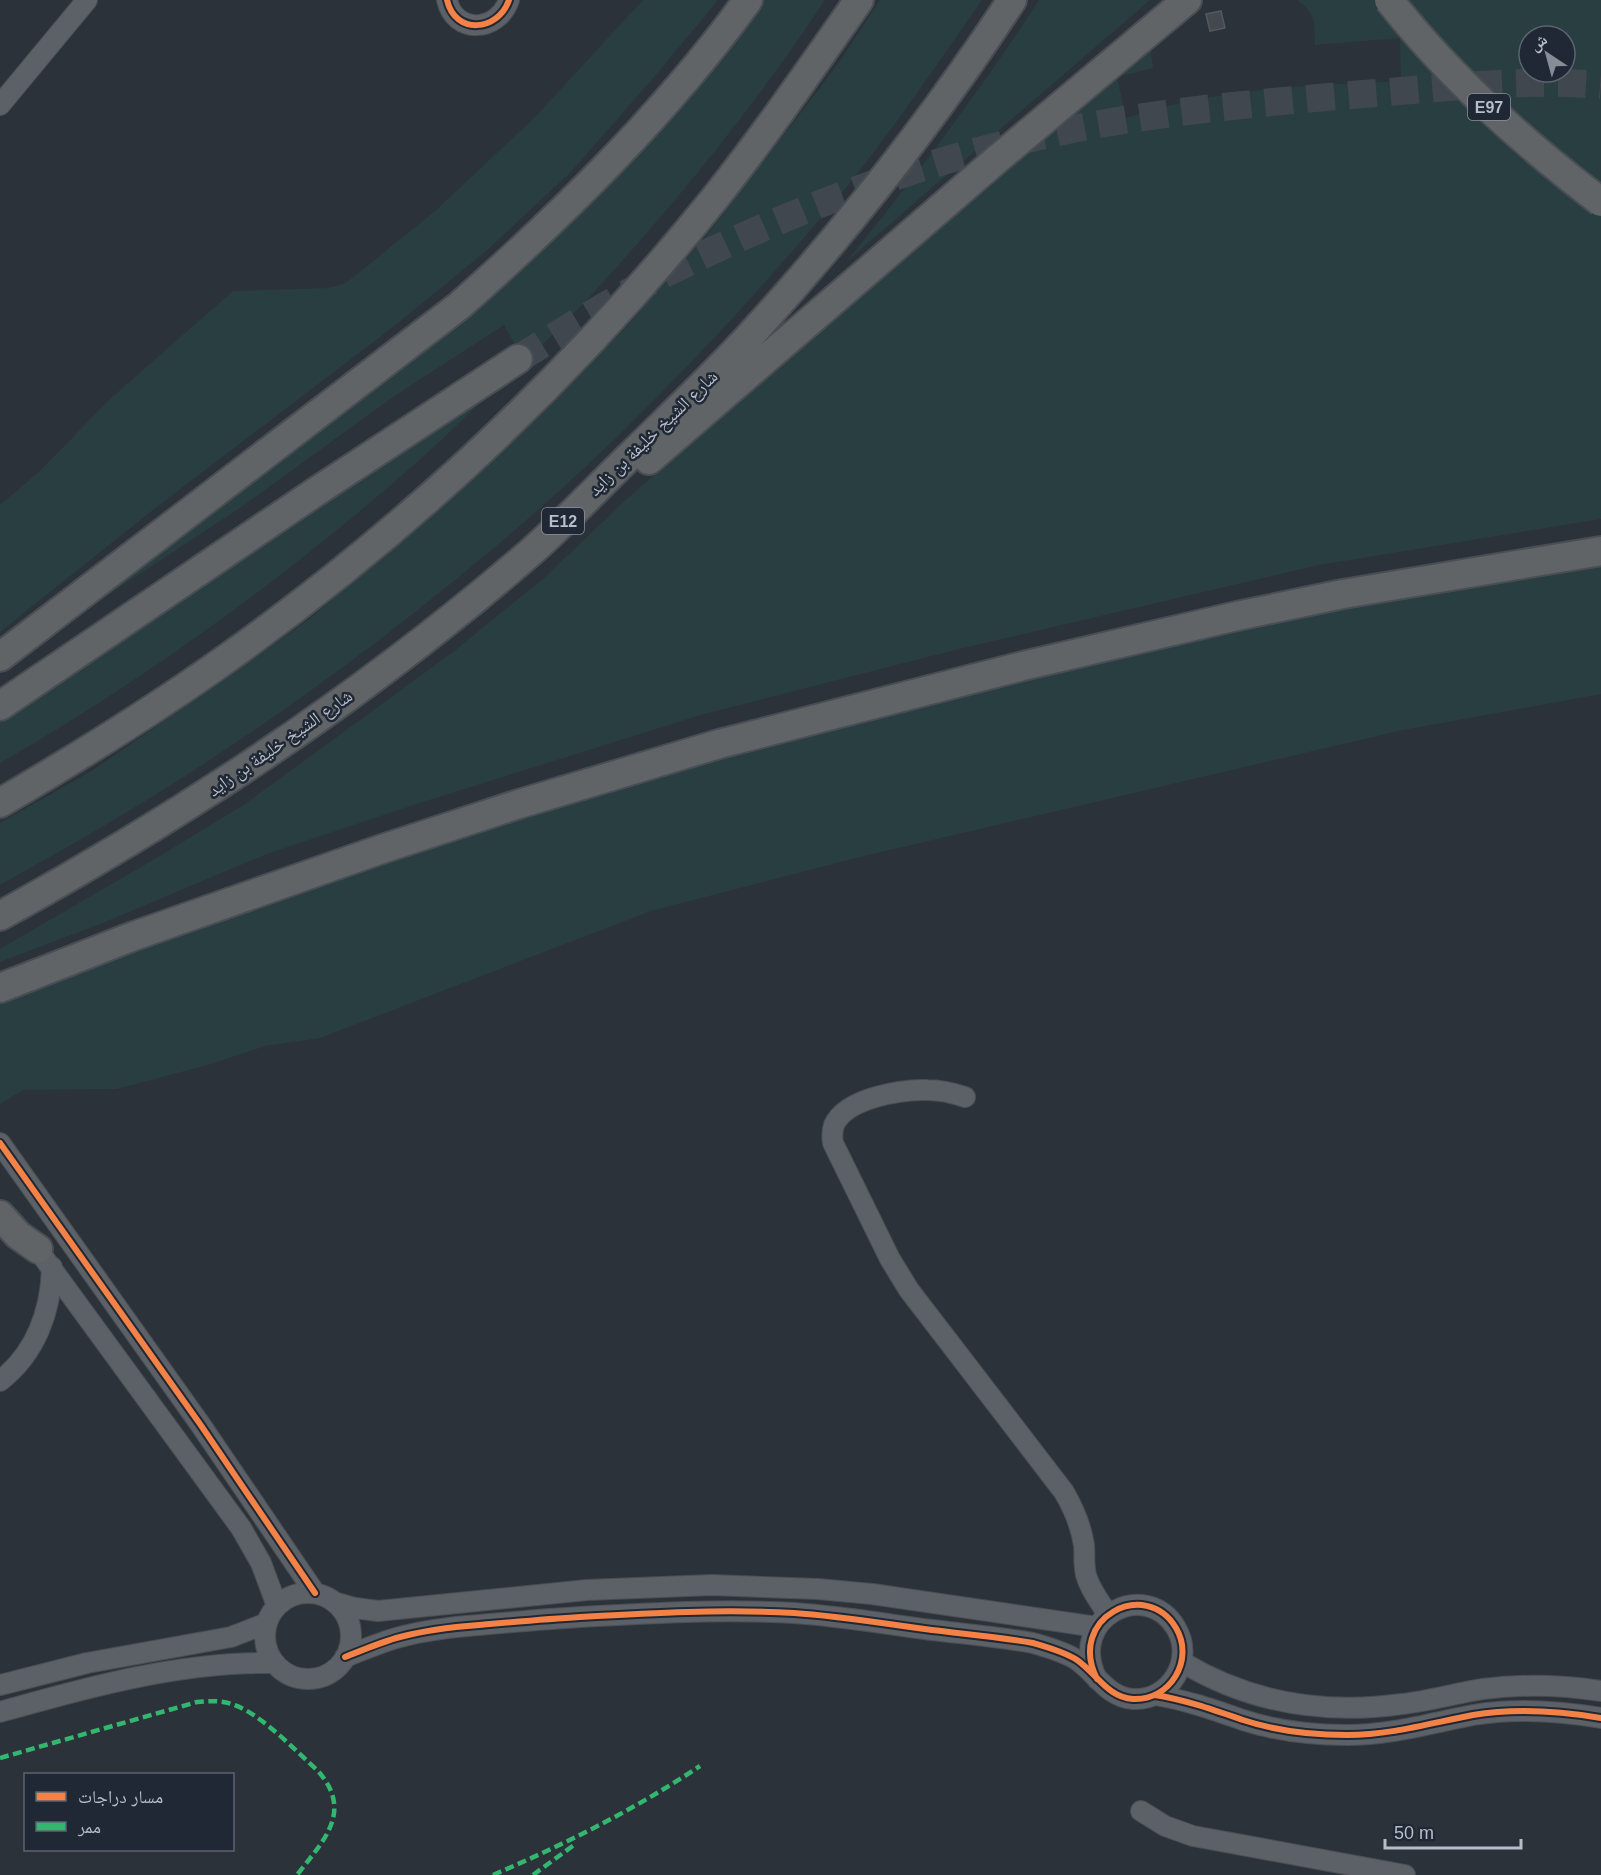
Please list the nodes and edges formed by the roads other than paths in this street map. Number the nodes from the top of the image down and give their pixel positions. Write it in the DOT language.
graph roads {
  1 [pos="87,0"];
  2 [pos="447,0"];
  3 [pos="509,0"];
  4 [pos="748,0"];
  5 [pos="859,0"];
  6 [pos="1012,0"];
  7 [pos="1187,0"];
  8 [pos="1389,0"];
  9 [pos="0,105"];
  10 [pos="1601,202"];
  11 [pos="518,359"];
  12 [pos="534,549"];
  13 [pos="1601,552"];
  14 [pos="0,657"];
  15 [pos="0,706"];
  16 [pos="0,803"];
  17 [pos="0,916"];
  18 [pos="0,988"];
  19 [pos="965,1097"];
  20 [pos="0,1143"];
  21 [pos="0,1202"];
  22 [pos="0,1215"];
  23 [pos="45,1258"];
  24 [pos="0,1381"];
  25 [pos="315,1593"];
  26 [pos="334,1602"];
  27 [pos="277,1606"];
  28 [pos="1103,1621"];
  29 [pos="267,1623"];
  30 [pos="345,1658"];
  31 [pos="1182,1662"];
  32 [pos="274,1663"];
  33 [pos="1097,1678"];
  34 [pos="0,1685"];
  35 [pos="1601,1691"];
  36 [pos="1155,1695"];
  37 [pos="0,1712"];
  38 [pos="1601,1718"];
  39 [pos="1141,1811"];
  40 [pos="1405,1875"];
  1 -- 9 [label="street"];
  2 -- 3 [label="street"];
  4 -- 14 [label="highway"];
  5 -- 16 [label="highway"];
  6 -- 12 [label="highway, شارع الشيخ خليفة بن زايد / E12"];
  7 -- 12 [label="highway"];
  8 -- 10 [label="highway, E97, bridge"];
  11 -- 15 [label="highway"];
  12 -- 17 [label="highway, شارع الشيخ خليفة بن زايد / E12"];
  13 -- 18 [label="highway"];
  19 -- 28 [label="street"];
  20 -- 25 [label="street"];
  21 -- 23 [label="street"];
  22 -- 23 [label="highway"];
  23 -- 24 [label="street"];
  23 -- 27 [label="street"];
  25 -- 26 [label="street"];
  25 -- 27 [label="street"];
  26 -- 28 [label="street"];
  26 -- 30 [label="street"];
  27 -- 29 [label="street"];
  28 -- 31 [label="street"];
  28 -- 33 [label="street"];
  29 -- 32 [label="street"];
  29 -- 34 [label="street"];
  30 -- 32 [label="street"];
  30 -- 33 [label="street"];
  31 -- 35 [label="street"];
  31 -- 36 [label="street"];
  32 -- 37 [label="street"];
  33 -- 36 [label="street"];
  36 -- 38 [label="street"];
  39 -- 40 [label="street"];
}
